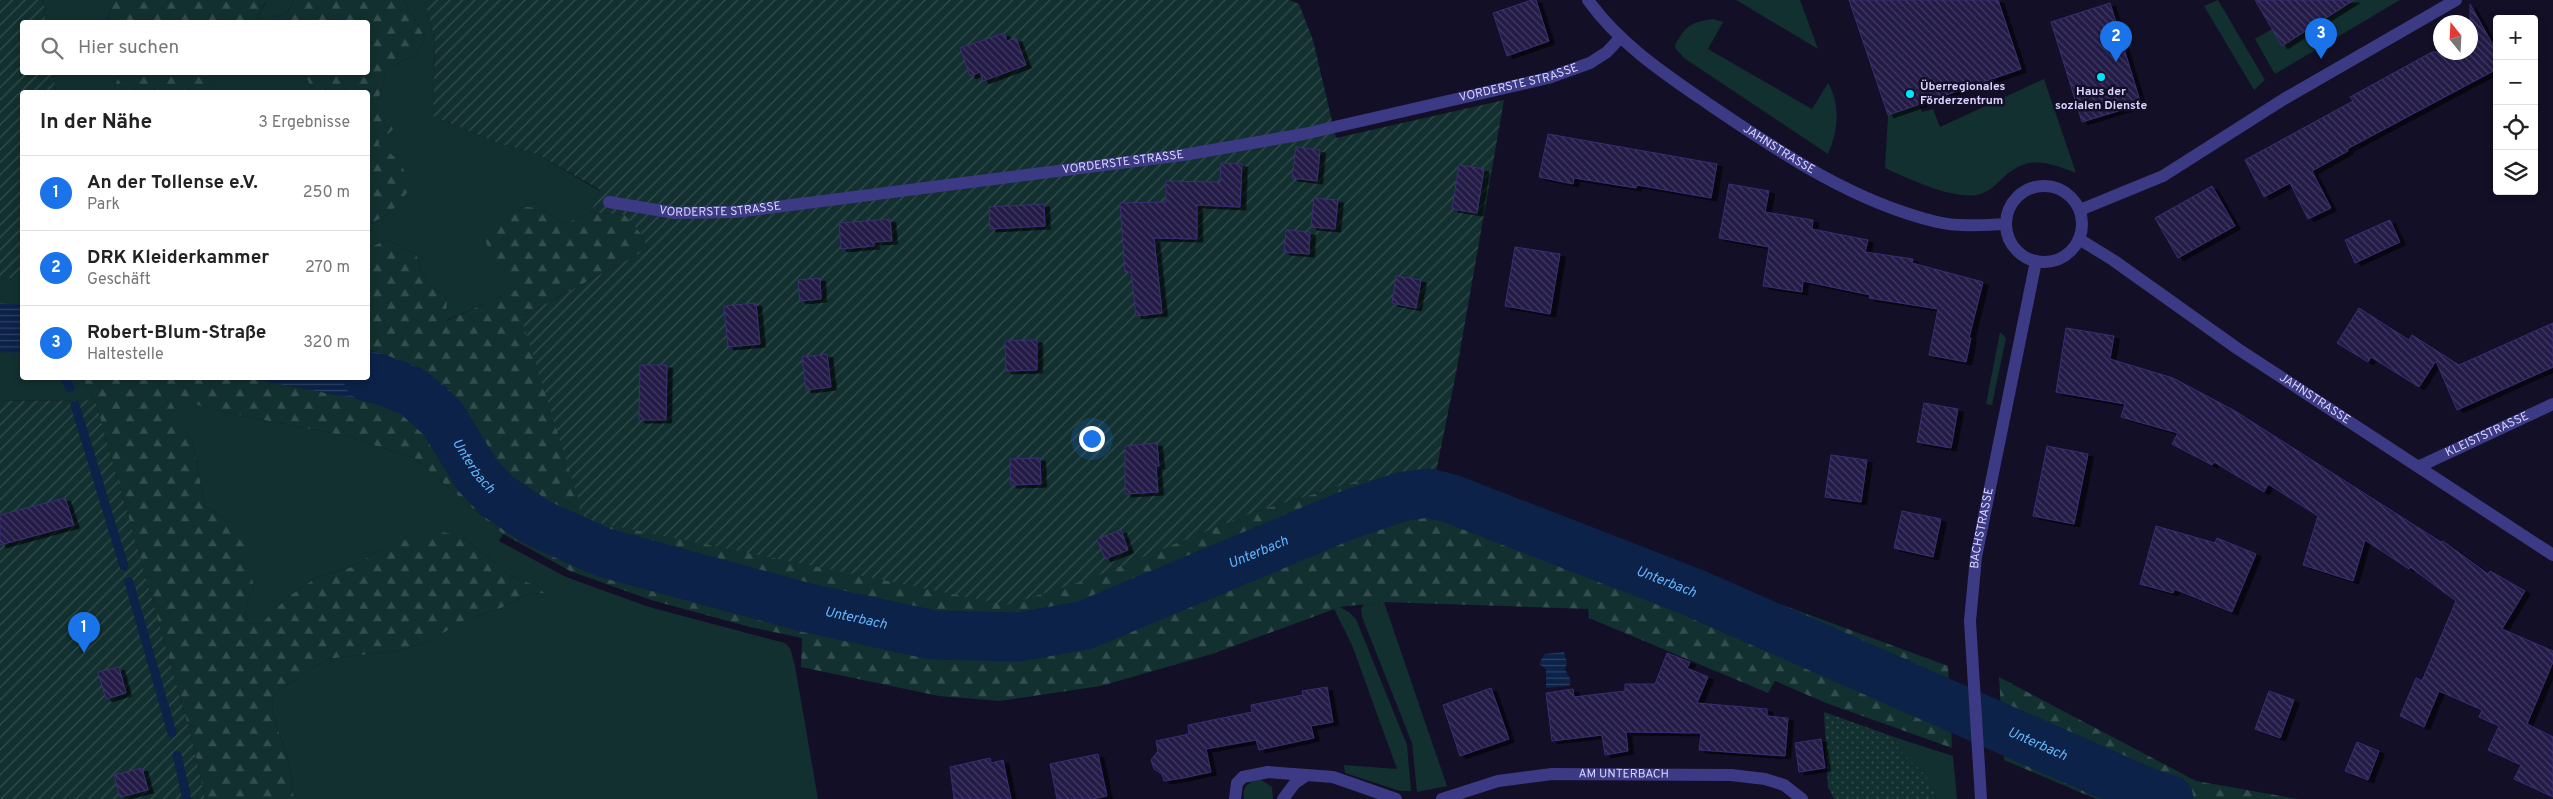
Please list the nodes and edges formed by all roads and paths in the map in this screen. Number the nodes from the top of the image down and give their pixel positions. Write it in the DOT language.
graph roads {
  1 [pos="1588,0"];
  2 [pos="2456,0"];
  3 [pos="1620,38"];
  4 [pos="609,202"];
  5 [pos="2080,210"];
  6 [pos="2005,224"];
  7 [pos="2079,239"];
  8 [pos="2036,261"];
  9 [pos="2553,404"];
  10 [pos="2420,466"];
  11 [pos="2553,556"];
  12 [pos="1307,775"];
  13 [pos="1235,799"];
  14 [pos="1283,799"];
  15 [pos="1396,799"];
  16 [pos="1442,799"];
  17 [pos="1802,799"];
  18 [pos="1980,799"];
  1 -- 3 [label="street, JAHNSTRASSE"];
  2 -- 5 [label="street"];
  3 -- 4 [label="street, VORDERSTE STRASSE"];
  3 -- 6 [label="street, JAHNSTRASSE"];
  5 -- 6 [label="street"];
  5 -- 7 [label="street"];
  6 -- 8 [label="street"];
  7 -- 8 [label="street"];
  7 -- 10 [label="street, JAHNSTRASSE"];
  8 -- 18 [label="street, BACHSTRASSE"];
  9 -- 10 [label="street, KLEISTSTRASSE"];
  10 -- 11 [label="street, JAHNSTRASSE"];
  12 -- 13 [label="street"];
  12 -- 14 [label="street"];
  12 -- 15 [label="street"];
  16 -- 17 [label="street, AM UNTERBACH"];
}
